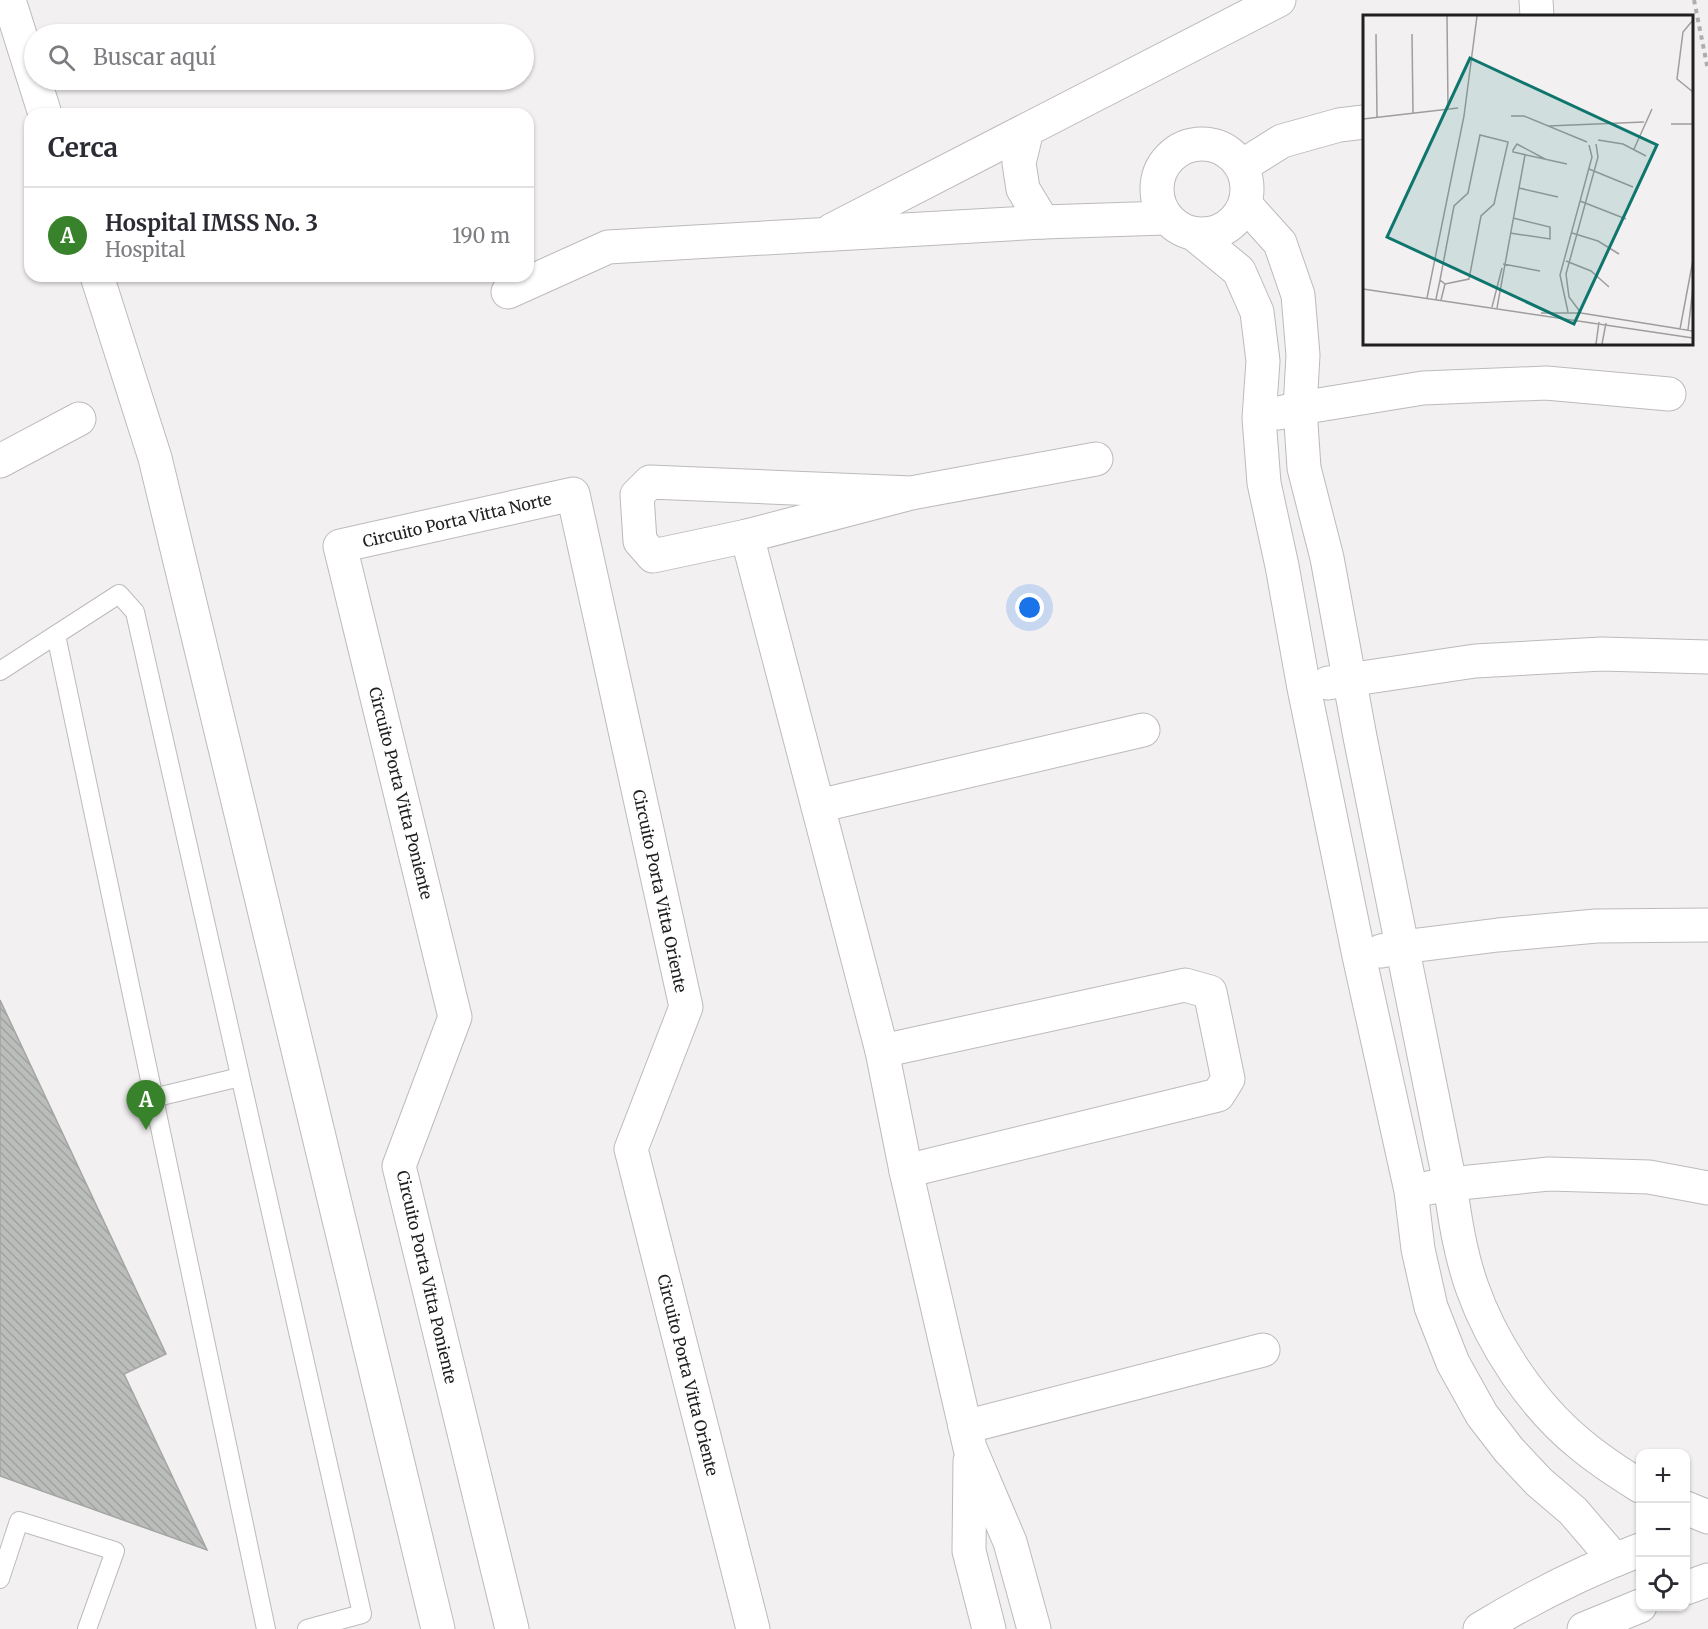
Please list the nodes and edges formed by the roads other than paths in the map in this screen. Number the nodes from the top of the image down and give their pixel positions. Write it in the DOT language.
graph roads {
  1 [pos="9,0"];
  2 [pos="1279,0"];
  3 [pos="1536,0"];
  4 [pos="1537,15"];
  5 [pos="24,48"];
  6 [pos="37,90"];
  7 [pos="43,108"];
  8 [pos="1363,122"];
  9 [pos="1027,130"];
  10 [pos="1242,166"];
  11 [pos="1245,204"];
  12 [pos="1165,218"];
  13 [pos="1043,222"];
  14 [pos="1194,234"];
  15 [pos="823,235"];
  16 [pos="534,280"];
  17 [pos="99,282"];
  18 [pos="530,282"];
  19 [pos="508,292"];
  20 [pos="1669,394"];
  21 [pos="1300,408"];
  22 [pos="1259,418"];
  23 [pos="80,419"];
  24 [pos="4,448"];
  25 [pos="1096,459"];
  26 [pos="911,493"];
  27 [pos="573,494"];
  28 [pos="747,536"];
  29 [pos="340,546"];
  30 [pos="56,635"];
  31 [pos="1708,657"];
  32 [pos="0,671"];
  33 [pos="1349,679"];
  34 [pos="1304,688"];
  35 [pos="1143,730"];
  36 [pos="818,806"];
  37 [pos="1708,925"];
  38 [pos="1402,947"];
  39 [pos="1359,956"];
  40 [pos="882,1051"];
  41 [pos="240,1077"];
  42 [pos="153,1098"];
  43 [pos="906,1171"];
  44 [pos="1450,1184"];
  45 [pos="1708,1188"];
  46 [pos="1411,1191"];
  47 [pos="1263,1350"];
  48 [pos="1523,1382"];
  49 [pos="1482,1415"];
  50 [pos="968,1437"];
  51 [pos="1636,1483"];
  52 [pos="1690,1510"];
  53 [pos="1708,1517"];
  54 [pos="1708,1526"];
  55 [pos="1690,1533"];
  56 [pos="1628,1555"];
  57 [pos="0,1579"];
  58 [pos="1708,1580"];
  59 [pos="1690,1587"];
  60 [pos="1636,1608"];
  61 [pos="87,1629"];
  62 [pos="266,1629"];
  63 [pos="307,1629"];
  64 [pos="438,1629"];
  65 [pos="512,1629"];
  66 [pos="753,1629"];
  67 [pos="989,1629"];
  68 [pos="1034,1629"];
  69 [pos="1480,1629"];
  70 [pos="1584,1629"];
  1 -- 5 [label="street"];
  2 -- 9 [label="street"];
  3 -- 4 [label="street"];
  6 -- 7 [label="street"];
  8 -- 10 [label="street"];
  9 -- 13 [label="street"];
  9 -- 15 [label="street"];
  10 -- 11 [label="street"];
  10 -- 12 [label="street"];
  11 -- 14 [label="street"];
  11 -- 21 [label="street"];
  12 -- 13 [label="street"];
  12 -- 14 [label="street"];
  13 -- 15 [label="street"];
  14 -- 22 [label="street"];
  15 -- 16 [label="street"];
  17 -- 64 [label="street"];
  18 -- 19 [label="street"];
  20 -- 21 [label="street"];
  21 -- 22 [label="street"];
  21 -- 33 [label="street"];
  22 -- 34 [label="street"];
  23 -- 24 [label="street"];
  25 -- 26 [label="street"];
  26 -- 28 [label="street"];
  26 -- 28 [label="street"];
  27 -- 29 [label="street, Circuito Porta Vitta Norte"];
  27 -- 66 [label="street, Circuito Porta Vitta Oriente"];
  28 -- 36 [label="street"];
  29 -- 65 [label="street, Circuito Porta Vitta Poniente"];
  30 -- 32 [label="lane"];
  30 -- 41 [label="lane"];
  30 -- 42 [label="lane"];
  31 -- 33 [label="street"];
  33 -- 34 [label="street"];
  33 -- 38 [label="street"];
  34 -- 39 [label="street"];
  35 -- 36 [label="street"];
  36 -- 40 [label="street"];
  37 -- 38 [label="street"];
  38 -- 39 [label="street"];
  38 -- 44 [label="street"];
  39 -- 46 [label="street"];
  40 -- 43 [label="street"];
  40 -- 43 [label="street"];
  41 -- 42 [label="lane"];
  41 -- 63 [label="lane"];
  42 -- 62 [label="lane"];
  43 -- 50 [label="street"];
  44 -- 45 [label="street"];
  44 -- 46 [label="street"];
  44 -- 48 [label="street"];
  46 -- 49 [label="street"];
  47 -- 50 [label="street"];
  48 -- 49 [label="street"];
  48 -- 51 [label="street"];
  49 -- 56 [label="street"];
  50 -- 67 [label="street"];
  50 -- 68 [label="street"];
  52 -- 53 [label="street"];
  54 -- 55 [label="street"];
  56 -- 69 [label="street"];
  57 -- 61 [label="lane"];
  58 -- 59 [label="street"];
  60 -- 70 [label="street"];
}
